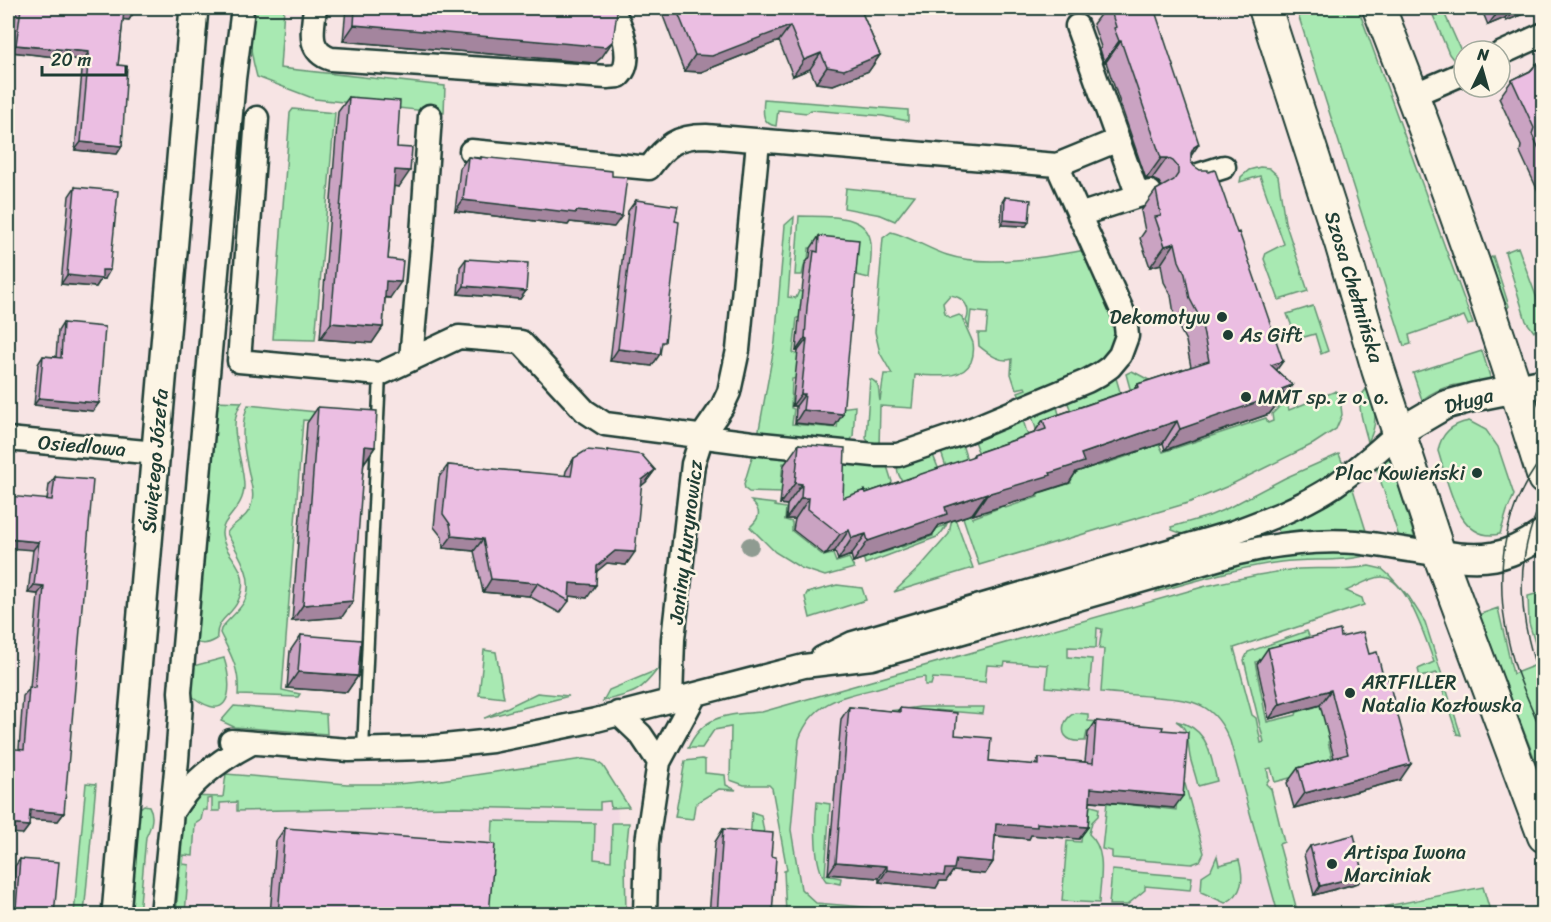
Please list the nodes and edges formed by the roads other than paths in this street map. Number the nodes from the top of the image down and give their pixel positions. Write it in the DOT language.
graph roads {
  1 [pos="194,8"];
  2 [pos="315,8"];
  3 [pos="610,8"];
  4 [pos="1265,8"];
  5 [pos="1379,8"];
  6 [pos="242,16"];
  7 [pos="1077,26"];
  8 [pos="1544,34"];
  9 [pos="1512,49"];
  10 [pos="1452,78"];
  11 [pos="1413,95"];
  12 [pos="430,116"];
  13 [pos="256,118"];
  14 [pos="1118,140"];
  15 [pos="758,142"];
  16 [pos="471,150"];
  17 [pos="1057,165"];
  18 [pos="1224,167"];
  19 [pos="1189,178"];
  20 [pos="1079,215"];
  21 [pos="411,360"];
  22 [pos="380,374"];
  23 [pos="1529,387"];
  24 [pos="1399,432"];
  25 [pos="702,436"];
  26 [pos="8,439"];
  27 [pos="156,453"];
  28 [pos="1544,478"];
  29 [pos="1544,533"];
  30 [pos="1438,554"];
  31 [pos="804,666"];
  32 [pos="695,695"];
  33 [pos="671,700"];
  34 [pos="618,713"];
  35 [pos="363,750"];
  36 [pos="659,762"];
  37 [pos="171,814"];
  38 [pos="1544,836"];
  39 [pos="116,915"];
  40 [pos="162,915"];
  41 [pos="645,915"];
  1 -- 27 [label="street, Świętego Józefa"];
  2 -- 3 [label="street"];
  4 -- 24 [label="main road, Szosa Chełmińska"];
  5 -- 11 [label="main road"];
  6 -- 37 [label="street"];
  7 -- 14 [label="street"];
  8 -- 9 [label="street"];
  10 -- 11 [label="street"];
  11 -- 23 [label="main road"];
  12 -- 21 [label="street"];
  13 -- 22 [label="street"];
  14 -- 17 [label="street"];
  14 -- 20 [label="street"];
  15 -- 16 [label="street"];
  15 -- 17 [label="street"];
  15 -- 25 [label="street, Janiny Hurynowicz"];
  17 -- 20 [label="street"];
  18 -- 19 [label="street"];
  20 -- 25 [label="street"];
  21 -- 22 [label="street"];
  21 -- 25 [label="street"];
  22 -- 35 [label="lane"];
  23 -- 24 [label="street, Długa"];
  23 -- 28 [label="main road"];
  24 -- 30 [label="main road, Szosa Chełmińska"];
  24 -- 31 [label="street"];
  25 -- 33 [label="street, Janiny Hurynowicz"];
  26 -- 27 [label="street, Osiedlowa"];
  27 -- 39 [label="street, Świętego Józefa"];
  29 -- 30 [label="street"];
  30 -- 31 [label="street"];
  30 -- 38 [label="main road, Szosa Chełmińska"];
  31 -- 32 [label="street"];
  32 -- 33 [label="street"];
  32 -- 36 [label="street"];
  33 -- 34 [label="street"];
  34 -- 35 [label="street"];
  34 -- 36 [label="street"];
  35 -- 37 [label="street"];
  36 -- 41 [label="street"];
  37 -- 40 [label="street"];
}
